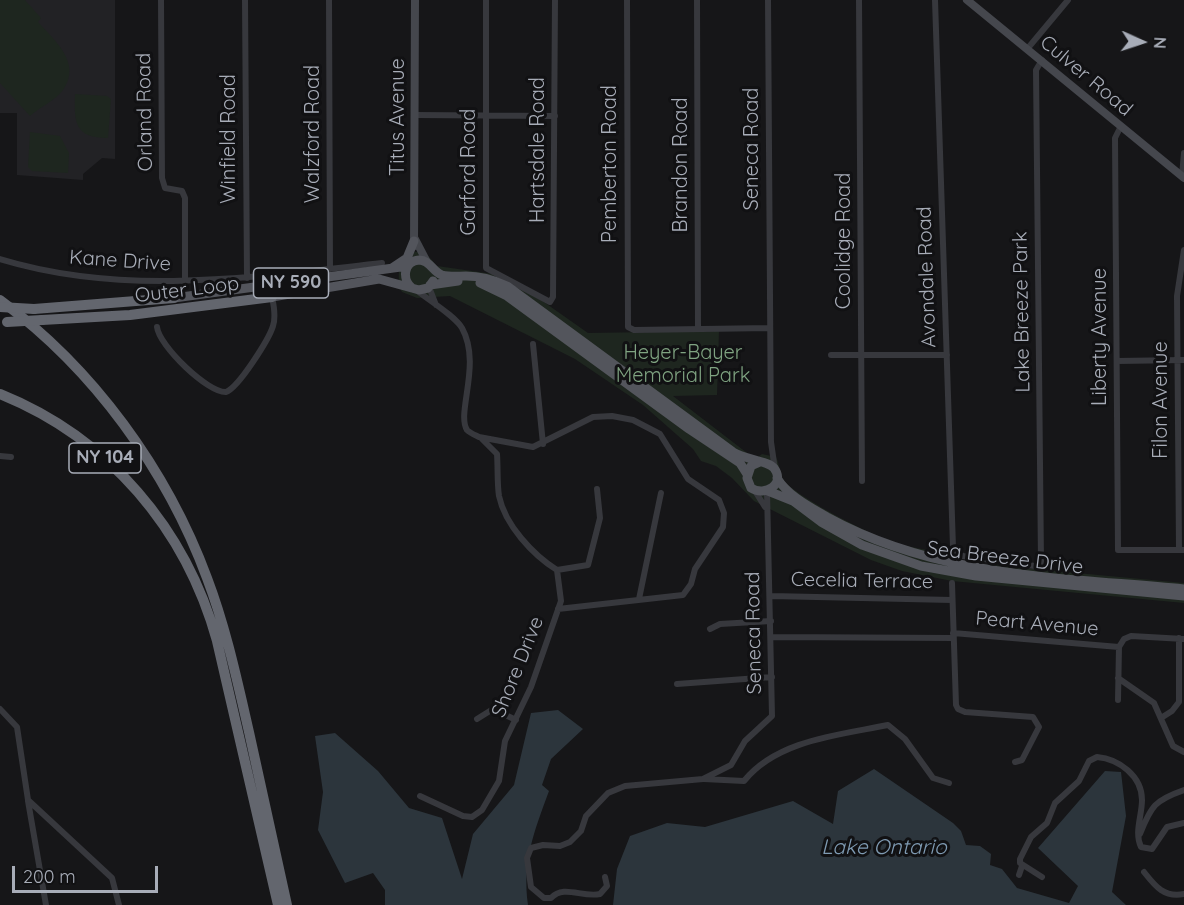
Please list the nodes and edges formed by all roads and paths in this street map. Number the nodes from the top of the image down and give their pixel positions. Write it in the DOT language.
graph roads {
  1 [pos="161,0"];
  2 [pos="245,0"];
  3 [pos="329,0"];
  4 [pos="415,0"];
  5 [pos="486,0"];
  6 [pos="555,0"];
  7 [pos="627,0"];
  8 [pos="698,0"];
  9 [pos="768,0"];
  10 [pos="859,0"];
  11 [pos="935,0"];
  12 [pos="967,0"];
  13 [pos="1068,0"];
  14 [pos="1028,48"];
  15 [pos="1042,60"];
  16 [pos="415,115"];
  17 [pos="486,116"];
  18 [pos="555,116"];
  19 [pos="1121,126"];
  20 [pos="1184,153"];
  21 [pos="1183,177"];
  22 [pos="414,237"];
  23 [pos="1184,250"];
  24 [pos="0,260"];
  25 [pos="409,265"];
  26 [pos="430,265"];
  27 [pos="382,267"];
  28 [pos="330,269"];
  29 [pos="247,278"];
  30 [pos="184,281"];
  31 [pos="430,286"];
  32 [pos="413,288"];
  33 [pos="198,295"];
  34 [pos="273,297"];
  35 [pos="174,298"];
  36 [pos="0,300"];
  37 [pos="552,301"];
  38 [pos="0,309"];
  39 [pos="441,310"];
  40 [pos="4,323"];
  41 [pos="157,327"];
  42 [pos="770,328"];
  43 [pos="698,329"];
  44 [pos="533,344"];
  45 [pos="831,355"];
  46 [pos="861,355"];
  47 [pos="946,355"];
  48 [pos="1181,360"];
  49 [pos="1117,361"];
  50 [pos="0,394"];
  51 [pos="479,437"];
  52 [pos="771,442"];
  53 [pos="543,444"];
  54 [pos="0,456"];
  55 [pos="12,457"];
  56 [pos="760,462"];
  57 [pos="747,474"];
  58 [pos="776,474"];
  59 [pos="862,481"];
  60 [pos="597,489"];
  61 [pos="755,491"];
  62 [pos="767,491"];
  63 [pos="661,493"];
  64 [pos="767,510"];
  65 [pos="1181,550"];
  66 [pos="955,552"];
  67 [pos="557,570"];
  68 [pos="952,583"];
  69 [pos="1184,589"];
  70 [pos="771,596"];
  71 [pos="1184,596"];
  72 [pos="639,599"];
  73 [pos="952,600"];
  74 [pos="558,609"];
  75 [pos="771,621"];
  76 [pos="710,629"];
  77 [pos="953,635"];
  78 [pos="771,637"];
  79 [pos="1181,638"];
  80 [pos="1119,647"];
  81 [pos="772,677"];
  82 [pos="1118,678"];
  83 [pos="677,684"];
  84 [pos="1118,700"];
  85 [pos="0,709"];
  86 [pos="1161,718"];
  87 [pos="477,719"];
  88 [pos="516,720"];
  89 [pos="1184,752"];
  90 [pos="1015,762"];
  91 [pos="703,779"];
  92 [pos="949,783"];
  93 [pos="1184,790"];
  94 [pos="420,796"];
  95 [pos="28,800"];
  96 [pos="1184,823"];
  97 [pos="1139,834"];
  98 [pos="1021,862"];
  99 [pos="1144,872"];
  100 [pos="1019,875"];
  101 [pos="605,877"];
  102 [pos="1042,877"];
  103 [pos="1184,894"];
  104 [pos="46,905"];
  105 [pos="119,905"];
  106 [pos="278,905"];
  107 [pos="287,905"];
  1 -- 30 [label="street, Orland Road"];
  2 -- 29 [label="street, Winfield Road"];
  3 -- 28 [label="street, Walzford Road"];
  4 -- 16 [label="main road, Titus Avenue"];
  5 -- 17 [label="street, Garford Road"];
  6 -- 18 [label="street, Hartsdale Road"];
  7 -- 43 [label="street, Pemberton Road"];
  8 -- 43 [label="street, Brandon Road"];
  9 -- 42 [label="street, Seneca Road"];
  10 -- 46 [label="street, Coolidge Road"];
  11 -- 47 [label="street, Avondale Road"];
  12 -- 14 [label="main road, Culver Road"];
  13 -- 14 [label="street"];
  14 -- 15 [label="main road, Culver Road"];
  15 -- 19 [label="main road, Culver Road"];
  15 -- 66 [label="street, Lake Breeze Park"];
  16 -- 17 [label="street"];
  16 -- 22 [label="main road, Titus Avenue"];
  17 -- 18 [label="street"];
  17 -- 37 [label="street, Garford Road"];
  18 -- 37 [label="street, Hartsdale Road"];
  19 -- 21 [label="main road, Culver Road"];
  19 -- 49 [label="street, Liberty Avenue"];
  20 -- 21 [label="street"];
  22 -- 25 [label="main road, Titus Avenue"];
  22 -- 26 [label="main road, Titus Avenue"];
  22 -- 27 [label="main road"];
  23 -- 48 [label="street, Filon Avenue"];
  24 -- 30 [label="street, Kane Drive"];
  25 -- 26 [label="main road"];
  25 -- 27 [label="main road, Outer Loop / NY 590"];
  25 -- 32 [label="main road"];
  26 -- 31 [label="main road"];
  26 -- 56 [label="main road"];
  27 -- 28 [label="street, Kane Drive"];
  27 -- 33 [label="main road, Outer Loop / NY 590"];
  28 -- 29 [label="street, Kane Drive"];
  29 -- 30 [label="street, Kane Drive"];
  30 -- 33 [label="street"];
  30 -- 35 [label="street, Orland Road"];
  31 -- 32 [label="main road"];
  31 -- 39 [label="street"];
  31 -- 57 [label="main road"];
  32 -- 34 [label="main road, Outer Loop / NY 590"];
  32 -- 39 [label="street"];
  33 -- 35 [label="main road, Outer Loop / NY 590"];
  34 -- 40 [label="highway, Outer Loop / NY 590, bridge"];
  34 -- 41 [label="street"];
  35 -- 38 [label="highway, Outer Loop / NY 590, bridge"];
  36 -- 107 [label="highway, NY 104"];
  39 -- 51 [label="street"];
  42 -- 43 [label="street"];
  42 -- 52 [label="street, Seneca Road"];
  44 -- 53 [label="street"];
  45 -- 46 [label="street"];
  46 -- 47 [label="street"];
  46 -- 59 [label="street, Coolidge Road"];
  47 -- 66 [label="street, Avondale Road"];
  48 -- 49 [label="street"];
  48 -- 65 [label="street, Filon Avenue"];
  49 -- 65 [label="street, Liberty Avenue"];
  50 -- 106 [label="highway, NY 104"];
  51 -- 53 [label="street"];
  51 -- 67 [label="street"];
  52 -- 56 [label="street, Seneca Road"];
  52 -- 58 [label="street, Seneca Road"];
  53 -- 72 [label="street"];
  54 -- 55 [label="street"];
  56 -- 57 [label="main road"];
  56 -- 58 [label="main road"];
  57 -- 61 [label="main road"];
  58 -- 62 [label="main road"];
  58 -- 69 [label="main road, Sea Breeze Drive"];
  60 -- 67 [label="street"];
  61 -- 62 [label="main road"];
  61 -- 64 [label="street, Seneca Road"];
  62 -- 64 [label="street, Seneca Road"];
  62 -- 71 [label="main road, Sea Breeze Drive"];
  63 -- 72 [label="street"];
  64 -- 70 [label="street, Seneca Road"];
  67 -- 74 [label="street, Shore Drive"];
  68 -- 73 [label="street"];
  70 -- 73 [label="street, Cecelia Terrace"];
  70 -- 75 [label="street, Seneca Road"];
  72 -- 74 [label="street"];
  73 -- 77 [label="street"];
  74 -- 88 [label="street, Shore Drive"];
  75 -- 76 [label="street"];
  75 -- 78 [label="street, Seneca Road"];
  77 -- 78 [label="street, Peart Avenue"];
  77 -- 80 [label="street, Peart Avenue"];
  77 -- 90 [label="street"];
  78 -- 81 [label="street, Seneca Road"];
  79 -- 80 [label="street, Peart Avenue"];
  79 -- 86 [label="street"];
  80 -- 82 [label="street"];
  81 -- 83 [label="street"];
  81 -- 91 [label="street, Seneca Road"];
  82 -- 84 [label="street"];
  82 -- 86 [label="street"];
  85 -- 95 [label="street"];
  86 -- 89 [label="street"];
  87 -- 88 [label="street"];
  88 -- 94 [label="street, Shore Drive"];
  91 -- 92 [label="street"];
  91 -- 101 [label="street, Seneca Road"];
  93 -- 97 [label="street"];
  95 -- 104 [label="street"];
  95 -- 105 [label="street"];
  96 -- 97 [label="street"];
  97 -- 98 [label="street"];
  98 -- 100 [label="street"];
  98 -- 102 [label="street"];
  99 -- 103 [label="street"];
}
